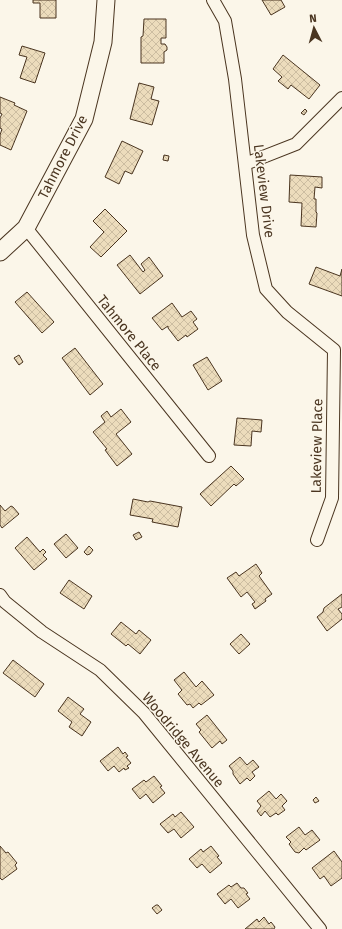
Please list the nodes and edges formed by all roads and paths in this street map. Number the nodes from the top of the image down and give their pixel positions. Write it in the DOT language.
graph roads {
  1 [pos="106,0"];
  2 [pos="212,0"];
  3 [pos="342,98"];
  4 [pos="245,164"];
  5 [pos="26,228"];
  6 [pos="0,252"];
  7 [pos="338,348"];
  8 [pos="209,456"];
  9 [pos="317,540"];
  10 [pos="0,596"];
  11 [pos="320,929"];
  1 -- 5 [label="street, Tahmore Drive"];
  2 -- 4 [label="street, Lakeview Drive"];
  3 -- 4 [label="street"];
  4 -- 7 [label="street, Lakeview Drive"];
  5 -- 6 [label="street, Tahmore Drive"];
  5 -- 8 [label="street, Tahmore Place"];
  7 -- 9 [label="street, Lakeview Place"];
  10 -- 11 [label="street, Woodridge Avenue"];
}
